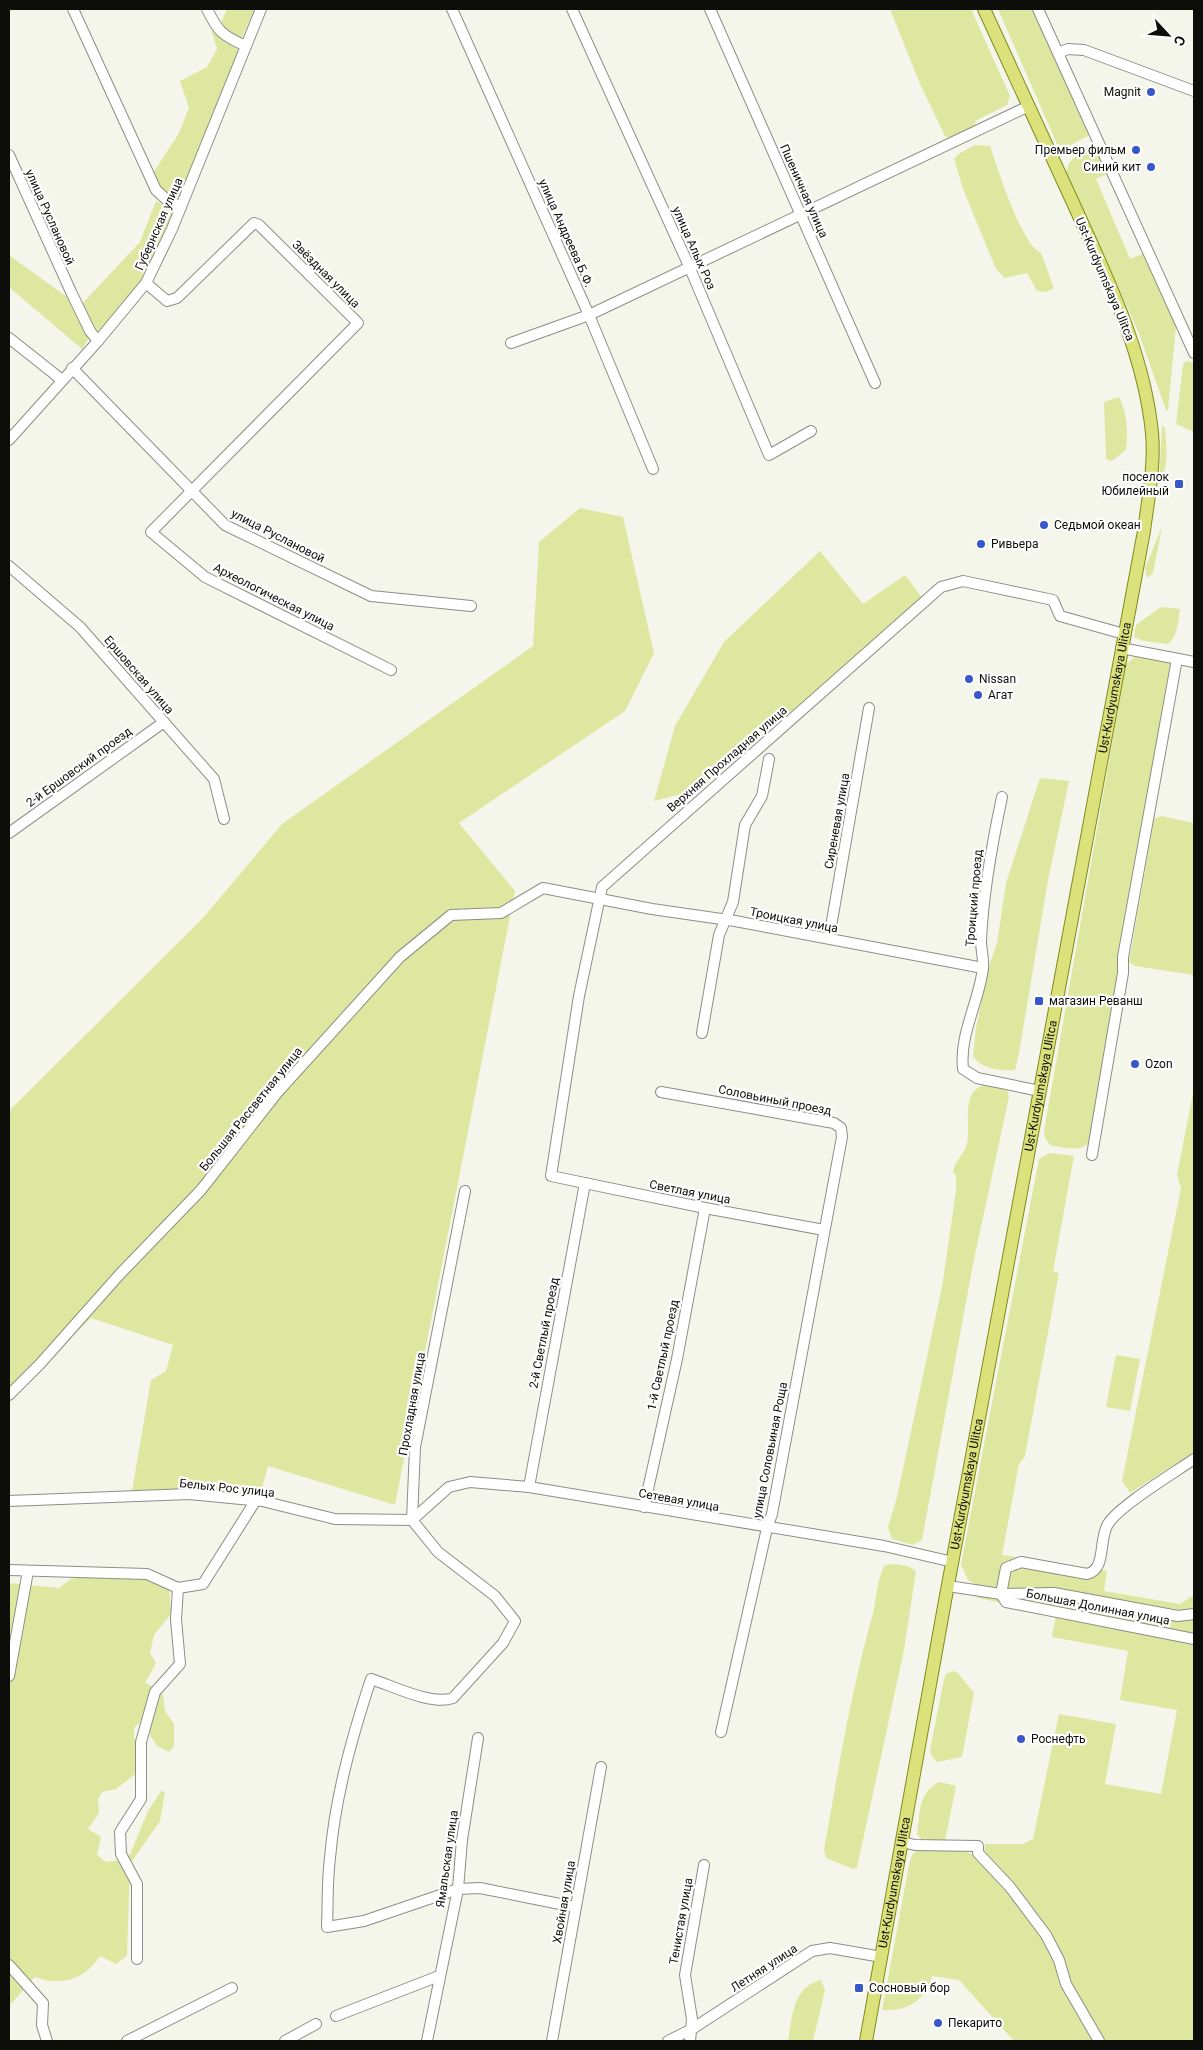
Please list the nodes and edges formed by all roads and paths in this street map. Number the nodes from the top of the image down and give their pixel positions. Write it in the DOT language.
graph roads {
  1 [pos="73,9"];
  2 [pos="206,9"];
  3 [pos="261,9"];
  4 [pos="452,9"];
  5 [pos="572,9"];
  6 [pos="710,9"];
  7 [pos="984,9"];
  8 [pos="1038,9"];
  9 [pos="246,46"];
  10 [pos="1058,53"];
  11 [pos="1194,91"];
  12 [pos="1029,106"];
  13 [pos="9,155"];
  14 [pos="181,207"];
  15 [pos="801,214"];
  16 [pos="689,266"];
  17 [pos="146,283"];
  18 [pos="588,315"];
  19 [pos="9,338"];
  20 [pos="98,341"];
  21 [pos="511,344"];
  22 [pos="1194,352"];
  23 [pos="72,368"];
  24 [pos="62,380"];
  25 [pos="875,383"];
  26 [pos="811,431"];
  27 [pos="10,435"];
  28 [pos="653,469"];
  29 [pos="192,491"];
  30 [pos="9,566"];
  31 [pos="470,606"];
  32 [pos="1124,634"];
  33 [pos="1121,648"];
  34 [pos="1177,660"];
  35 [pos="1194,662"];
  36 [pos="391,670"];
  37 [pos="869,708"];
  38 [pos="164,722"];
  39 [pos="769,759"];
  40 [pos="1002,797"];
  41 [pos="224,819"];
  42 [pos="9,833"];
  43 [pos="599,899"];
  44 [pos="726,920"];
  45 [pos="829,938"];
  46 [pos="983,968"];
  47 [pos="702,1033"];
  48 [pos="1040,1091"];
  49 [pos="661,1092"];
  50 [pos="1092,1155"];
  51 [pos="551,1176"];
  52 [pos="585,1183"];
  53 [pos="466,1191"];
  54 [pos="705,1208"];
  55 [pos="824,1230"];
  56 [pos="9,1395"];
  57 [pos="1194,1459"];
  58 [pos="529,1487"];
  59 [pos="256,1500"];
  60 [pos="9,1501"];
  61 [pos="644,1506"];
  62 [pos="412,1520"];
  63 [pos="767,1528"];
  64 [pos="953,1562"];
  65 [pos="9,1570"];
  66 [pos="28,1570"];
  67 [pos="948,1586"];
  68 [pos="178,1588"];
  69 [pos="1002,1594"];
  70 [pos="1191,1615"];
  71 [pos="1194,1639"];
  72 [pos="9,1676"];
  73 [pos="721,1732"];
  74 [pos="478,1738"];
  75 [pos="602,1767"];
  76 [pos="902,1842"];
  77 [pos="704,1865"];
  78 [pos="458,1889"];
  79 [pos="575,1908"];
  80 [pos="882,1957"];
  81 [pos="137,1959"];
  82 [pos="9,1965"];
  83 [pos="439,1976"];
  84 [pos="232,1988"];
  85 [pos="336,2016"];
  86 [pos="316,2024"];
  87 [pos="692,2029"];
  88 [pos="47,2041"];
  89 [pos="127,2041"];
  90 [pos="285,2041"];
  91 [pos="427,2041"];
  92 [pos="552,2041"];
  93 [pos="668,2041"];
  94 [pos="690,2041"];
  95 [pos="866,2041"];
  96 [pos="1099,2041"];
  1 -- 14 [label="street"];
  2 -- 9 [label="street"];
  3 -- 9 [label="street, Губернская улица"];
  4 -- 18 [label="street, улица Андреева Б.Ф."];
  5 -- 16 [label="street, улица Алых Роз"];
  6 -- 15 [label="street, Пшеничная улица"];
  7 -- 12 [label="main road, Ust-Kurdyumskaya Ulitca"];
  8 -- 10 [label="street"];
  9 -- 14 [label="street, Губернская улица"];
  10 -- 11 [label="street"];
  10 -- 22 [label="street"];
  12 -- 15 [label="street"];
  12 -- 32 [label="main road, Ust-Kurdyumskaya Ulitca"];
  13 -- 20 [label="street, улица Руслановой"];
  14 -- 17 [label="street, Губернская улица"];
  15 -- 16 [label="street"];
  15 -- 25 [label="street, Пшеничная улица"];
  16 -- 18 [label="street"];
  16 -- 26 [label="street, улица Алых Роз"];
  17 -- 20 [label="street, Губернская улица"];
  17 -- 29 [label="street, Звёздная улица"];
  18 -- 21 [label="street"];
  18 -- 28 [label="street, улица Андреева Б.Ф."];
  19 -- 24 [label="street"];
  20 -- 23 [label="street, Губернская улица"];
  23 -- 24 [label="street, Губернская улица"];
  23 -- 29 [label="street, улица Руслановой"];
  24 -- 27 [label="street, Губернская улица"];
  29 -- 31 [label="street, улица Руслановой"];
  29 -- 36 [label="street, Археологическая улица"];
  30 -- 38 [label="street, Ершовская улица"];
  32 -- 33 [label="main road, Ust-Kurdyumskaya Ulitca"];
  32 -- 43 [label="street, Верхняя Прохладная улица"];
  33 -- 34 [label="street"];
  33 -- 48 [label="main road, Ust-Kurdyumskaya Ulitca"];
  34 -- 35 [label="street"];
  34 -- 50 [label="street"];
  37 -- 45 [label="street, Сиреневая улица"];
  38 -- 41 [label="street, Ершовская улица"];
  38 -- 42 [label="street, 2-й Ершовский проезд"];
  39 -- 44 [label="street"];
  40 -- 46 [label="street, Троицкий проезд"];
  43 -- 44 [label="street, Троицкая улица"];
  43 -- 51 [label="street, Верхняя Прохладная улица"];
  43 -- 56 [label="street, Большая Рассветная улица"];
  44 -- 45 [label="street, Троицкая улица"];
  44 -- 47 [label="street"];
  45 -- 46 [label="street, Троицкая улица"];
  46 -- 48 [label="street, Троицкий проезд"];
  48 -- 64 [label="main road, Ust-Kurdyumskaya Ulitca"];
  49 -- 55 [label="street, Соловьиный проезд"];
  51 -- 52 [label="street, Светлая улица"];
  52 -- 54 [label="street, Светлая улица"];
  52 -- 58 [label="street, 2-й Светлый проезд"];
  53 -- 62 [label="street, Прохладная улица"];
  54 -- 55 [label="street, Светлая улица"];
  54 -- 61 [label="street, 1-й Светлый проезд"];
  55 -- 63 [label="street, улица Соловьиная Роща"];
  57 -- 69 [label="street"];
  58 -- 61 [label="street, Сетевая улица"];
  58 -- 62 [label="street, Сетевая улица"];
  59 -- 60 [label="street, Белых Рос улица"];
  59 -- 62 [label="street, Белых Рос улица"];
  59 -- 68 [label="street"];
  61 -- 63 [label="street, Сетевая улица"];
  62 -- 78 [label="street"];
  63 -- 64 [label="street, Сетевая улица"];
  63 -- 73 [label="street, улица Соловьиная Роща"];
  64 -- 67 [label="main road, Ust-Kurdyumskaya Ulitca"];
  65 -- 66 [label="street"];
  66 -- 68 [label="street"];
  66 -- 72 [label="street"];
  67 -- 69 [label="street, Большая Долинная улица"];
  67 -- 76 [label="main road, Ust-Kurdyumskaya Ulitca"];
  68 -- 81 [label="street"];
  69 -- 70 [label="street, Большая Долинная улица"];
  69 -- 71 [label="street, Большая Долинная улица"];
  74 -- 78 [label="street, Ямальская улица"];
  75 -- 79 [label="street, Хвойная улица"];
  76 -- 80 [label="main road, Ust-Kurdyumskaya Ulitca"];
  76 -- 96 [label="street"];
  77 -- 87 [label="street, Тенистая улица"];
  78 -- 79 [label="street"];
  78 -- 83 [label="street, Ямальская улица"];
  79 -- 92 [label="street, Хвойная улица"];
  80 -- 87 [label="street, Летняя улица"];
  80 -- 95 [label="main road, Ust-Kurdyumskaya Ulitca"];
  82 -- 88 [label="street"];
  83 -- 85 [label="street"];
  83 -- 91 [label="street, Ямальская улица"];
  84 -- 89 [label="street"];
  86 -- 90 [label="street"];
  87 -- 93 [label="street, Летняя улица"];
  87 -- 94 [label="street, Тенистая улица"];
}
